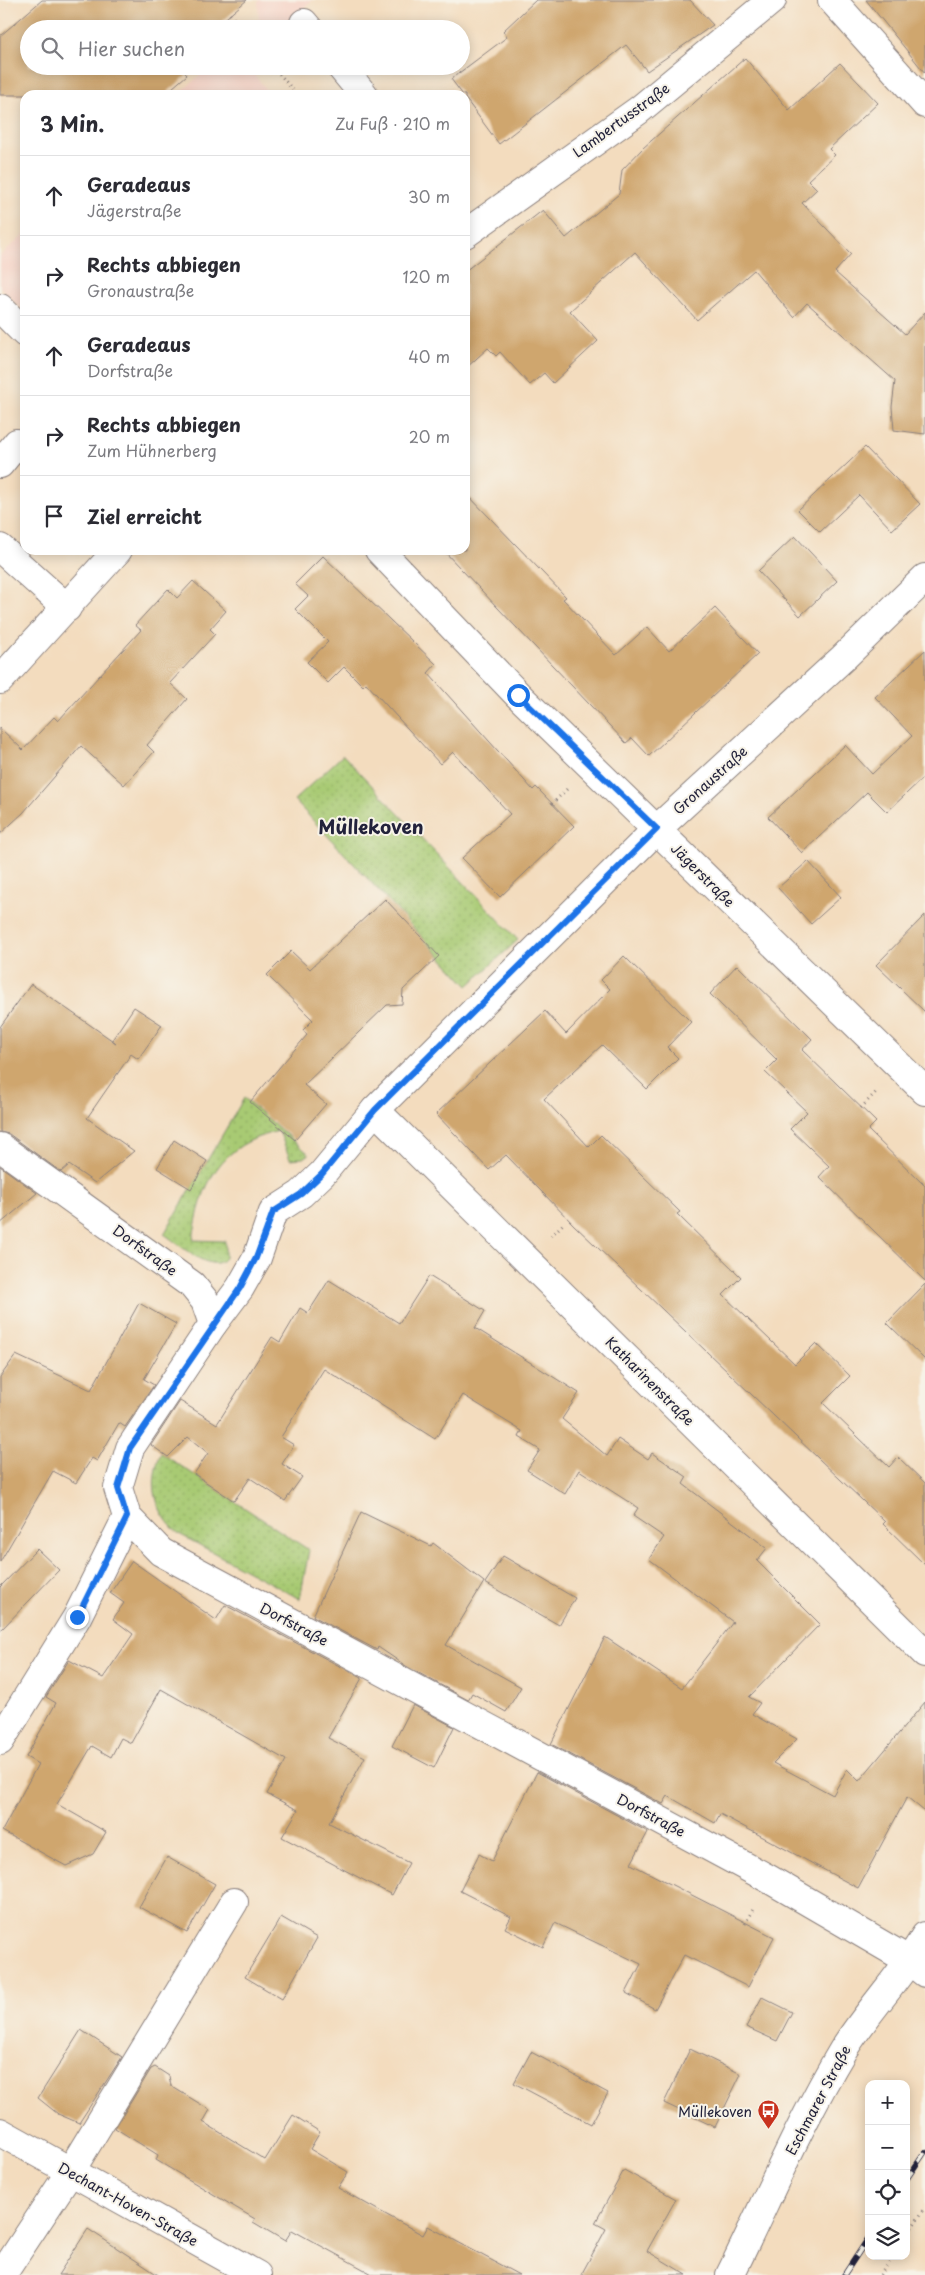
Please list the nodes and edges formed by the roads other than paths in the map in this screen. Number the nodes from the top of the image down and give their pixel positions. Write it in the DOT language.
graph roads {
  1 [pos="772,0"];
  2 [pos="832,0"];
  3 [pos="347,75"];
  4 [pos="360,90"];
  5 [pos="925,104"];
  6 [pos="470,225"];
  7 [pos="0,308"];
  8 [pos="20,328"];
  9 [pos="17,443"];
  10 [pos="0,464"];
  11 [pos="0,548"];
  12 [pos="114,555"];
  13 [pos="384,555"];
  14 [pos="925,578"];
  15 [pos="67,608"];
  16 [pos="0,680"];
  17 [pos="657,829"];
  18 [pos="925,1091"];
  19 [pos="375,1110"];
  20 [pos="0,1147"];
  21 [pos="213,1324"];
  22 [pos="127,1517"];
  23 [pos="925,1653"];
  24 [pos="0,1739"];
  25 [pos="234,1902"];
  26 [pos="925,1936"];
  27 [pos="918,1967"];
  28 [pos="0,2132"];
  29 [pos="70,2172"];
  30 [pos="2,2275"];
  31 [pos="257,2275"];
  32 [pos="730,2275"];
  1 -- 6 [label="street, Lambertusstraße"];
  2 -- 5 [label="street"];
  3 -- 4 [label="street"];
  7 -- 8 [label="street"];
  9 -- 10 [label="street"];
  11 -- 15 [label="street"];
  12 -- 15 [label="street"];
  13 -- 17 [label="street, Jägerstraße"];
  14 -- 17 [label="street, Gronaustraße"];
  15 -- 16 [label="street"];
  17 -- 18 [label="street, Jägerstraße"];
  17 -- 19 [label="street, Gronaustraße"];
  19 -- 21 [label="street, Gronaustraße"];
  19 -- 23 [label="street, Katharinenstraße"];
  20 -- 21 [label="street, Dorfstraße"];
  21 -- 22 [label="street, Dorfstraße"];
  22 -- 24 [label="street"];
  22 -- 27 [label="street, Dorfstraße"];
  25 -- 29 [label="street"];
  26 -- 27 [label="street, Eschmarer Straße"];
  27 -- 32 [label="street, Eschmarer Straße"];
  28 -- 29 [label="street, Dechant-Hoven-Straße"];
  29 -- 30 [label="street"];
  29 -- 31 [label="street, Dechant-Hoven-Straße"];
}
